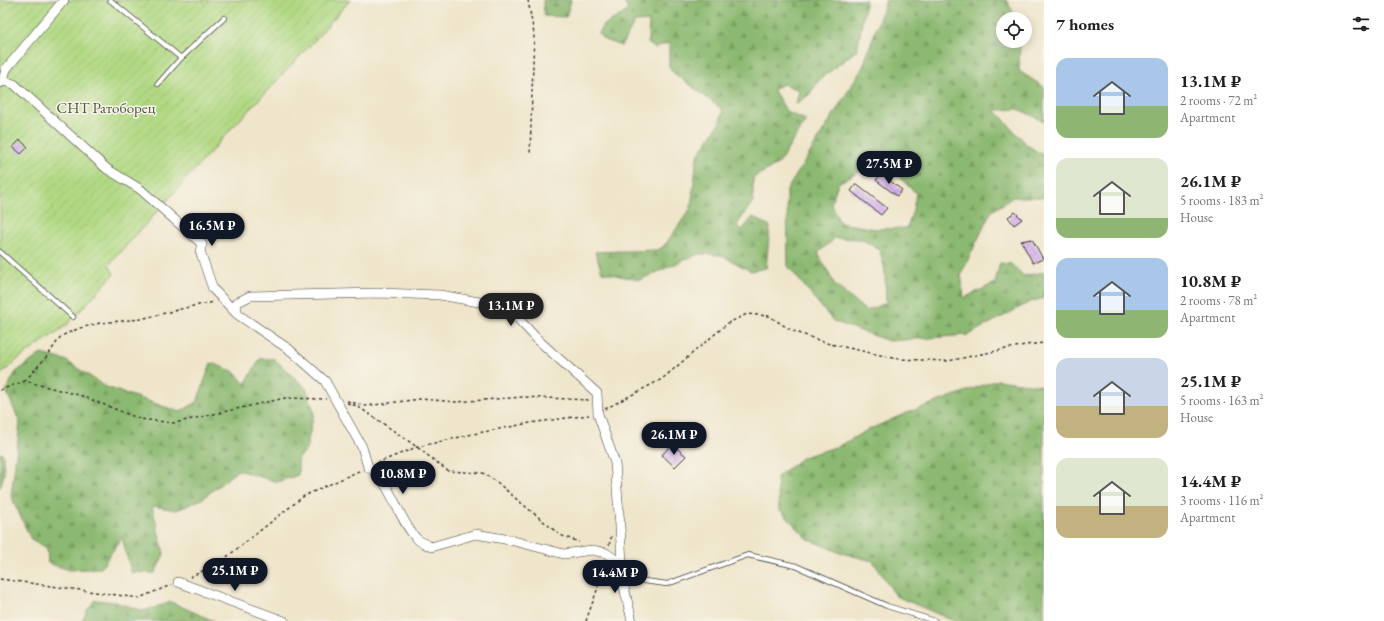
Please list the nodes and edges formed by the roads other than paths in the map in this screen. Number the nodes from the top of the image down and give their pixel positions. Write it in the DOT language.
graph roads {
  1 [pos="64,0"];
  2 [pos="110,0"];
  3 [pos="224,18"];
  4 [pos="181,58"];
  5 [pos="1,82"];
  6 [pos="158,84"];
  7 [pos="0,252"];
  8 [pos="237,314"];
  9 [pos="73,317"];
  10 [pos="622,564"];
  11 [pos="178,582"];
  12 [pos="284,621"];
  13 [pos="632,621"];
  14 [pos="935,621"];
  1 -- 5 [label="street"];
  2 -- 4 [label="lane"];
  3 -- 4 [label="lane"];
  4 -- 6 [label="lane"];
  5 -- 8 [label="street"];
  7 -- 9 [label="lane"];
  8 -- 10 [label="street"];
  8 -- 10 [label="street"];
  10 -- 13 [label="street"];
  10 -- 14 [label="lane"];
  11 -- 12 [label="street"];
}
